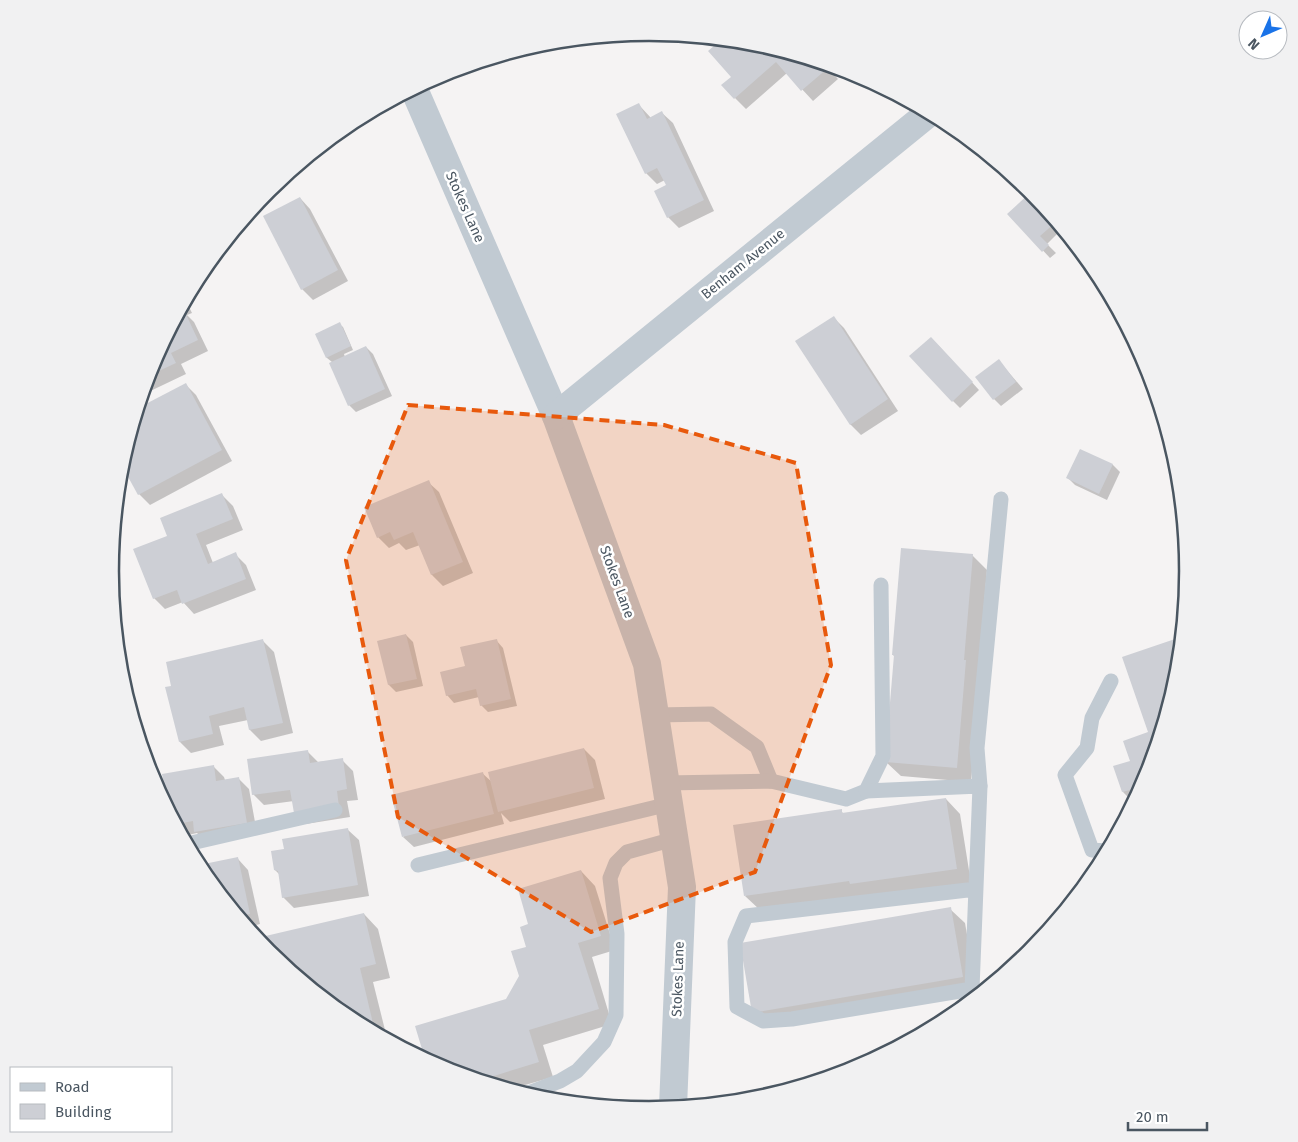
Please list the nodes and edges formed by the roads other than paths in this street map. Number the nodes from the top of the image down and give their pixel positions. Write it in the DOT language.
graph roads {
  1 [pos="417,95"];
  2 [pos="923,118"];
  3 [pos="556,416"];
  4 [pos="1001,499"];
  5 [pos="881,585"];
  6 [pos="1111,681"];
  7 [pos="655,715"];
  8 [pos="770,781"];
  9 [pos="980,786"];
  10 [pos="866,790"];
  11 [pos="667,793"];
  12 [pos="335,810"];
  13 [pos="674,839"];
  14 [pos="194,842"];
  15 [pos="1099,850"];
  16 [pos="418,865"];
  17 [pos="976,890"];
  18 [pos="538,1089"];
  19 [pos="673,1100"];
  1 -- 3 [label="street, Stokes Lane"];
  2 -- 3 [label="street, Benham Avenue"];
  3 -- 7 [label="street, Stokes Lane"];
  4 -- 9 [label="lane"];
  5 -- 10 [label="lane"];
  6 -- 15 [label="lane"];
  7 -- 8 [label="lane"];
  7 -- 11 [label="street, Stokes Lane"];
  8 -- 10 [label="lane"];
  8 -- 11 [label="lane"];
  9 -- 10 [label="lane"];
  9 -- 17 [label="lane"];
  11 -- 13 [label="street, Stokes Lane"];
  11 -- 16 [label="lane"];
  12 -- 14 [label="lane"];
  13 -- 18 [label="lane"];
  13 -- 19 [label="street, Stokes Lane"];
  17 -- 17 [label="lane"];
}
